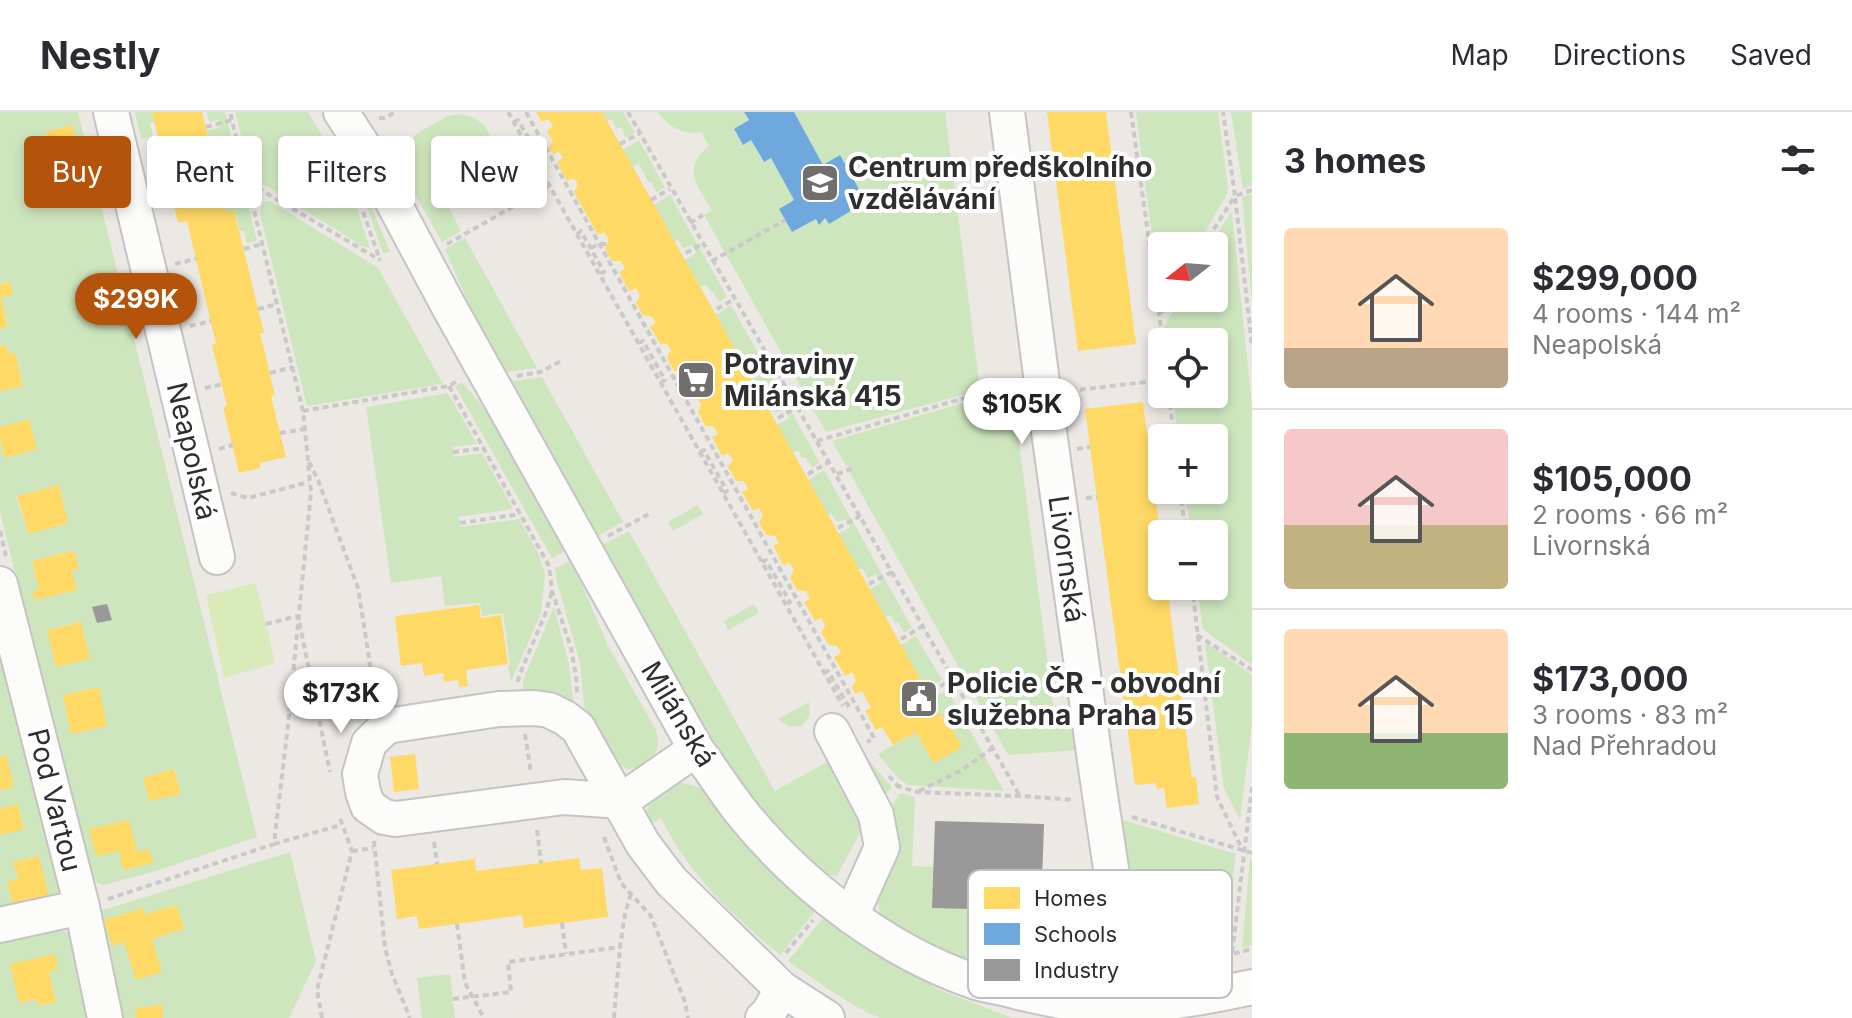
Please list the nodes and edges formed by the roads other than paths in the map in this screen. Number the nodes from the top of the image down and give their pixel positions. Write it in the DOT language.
graph roads {
  1 [pos="111,112"];
  2 [pos="341,112"];
  3 [pos="1007,112"];
  4 [pos="217,557"];
  5 [pos="0,584"];
  6 [pos="843,718"];
  7 [pos="696,749"];
  8 [pos="621,801"];
  9 [pos="1111,870"];
  10 [pos="82,907"];
  11 [pos="840,908"];
  12 [pos="0,925"];
  13 [pos="968,978"];
  14 [pos="1252,987"];
  15 [pos="782,989"];
  16 [pos="1232,991"];
  17 [pos="1047,998"];
  18 [pos="1200,998"];
  19 [pos="1124,1012"];
  20 [pos="105,1018"];
  21 [pos="763,1018"];
  22 [pos="827,1018"];
  1 -- 4 [label="street, Neapolská"];
  2 -- 7 [label="street, Milánská"];
  3 -- 9 [label="street, Livornská"];
  5 -- 10 [label="street, Pod Vartou"];
  6 -- 11 [label="street"];
  7 -- 8 [label="street"];
  7 -- 11 [label="street, Milánská"];
  8 -- 8 [label="street"];
  8 -- 15 [label="street"];
  10 -- 12 [label="street"];
  10 -- 20 [label="street, Pod Vartou"];
  11 -- 13 [label="street, Milánská"];
  14 -- 16 [label="street, Milánská"];
  15 -- 21 [label="street"];
  15 -- 22 [label="street"];
  17 -- 19 [label="street, Milánská"];
  18 -- 19 [label="street, Milánská"];
}
